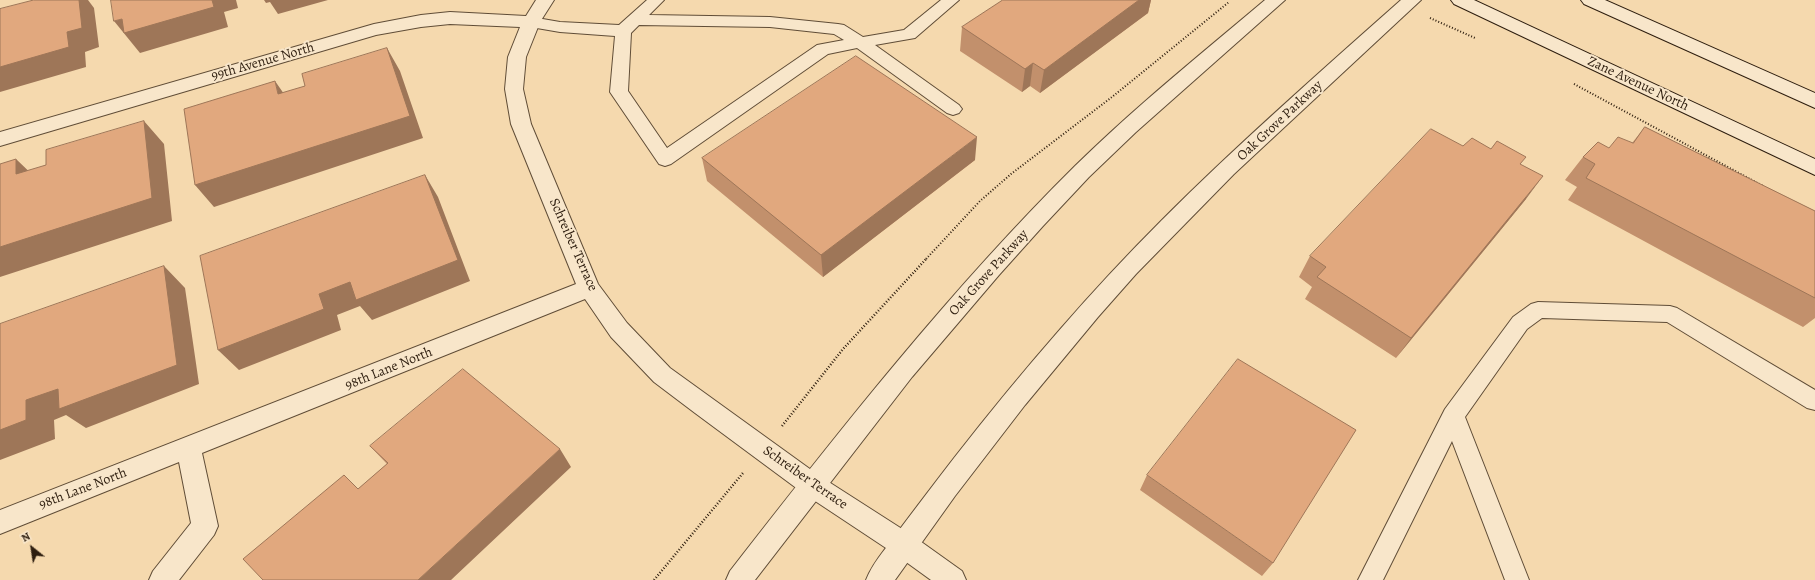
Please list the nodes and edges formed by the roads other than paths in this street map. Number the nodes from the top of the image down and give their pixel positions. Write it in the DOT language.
graph roads {
  1 [pos="545,0"];
  2 [pos="656,0"];
  3 [pos="951,0"];
  4 [pos="1276,0"];
  5 [pos="1460,0"];
  6 [pos="1590,0"];
  7 [pos="1408,4"];
  8 [pos="531,22"];
  9 [pos="629,26"];
  10 [pos="862,43"];
  11 [pos="1815,102"];
  12 [pos="953,109"];
  13 [pos="0,139"];
  14 [pos="1815,168"];
  15 [pos="589,288"];
  16 [pos="1815,401"];
  17 [pos="1453,416"];
  18 [pos="189,448"];
  19 [pos="812,485"];
  20 [pos="0,522"];
  21 [pos="904,545"];
  22 [pos="162,580"];
  23 [pos="739,580"];
  24 [pos="879,580"];
  25 [pos="953,580"];
  26 [pos="1370,580"];
  27 [pos="1517,580"];
  1 -- 8 [label="street, Schreiber Terrace"];
  2 -- 9 [label="lane"];
  3 -- 10 [label="lane"];
  4 -- 19 [label="street, Oak Grove Parkway"];
  5 -- 14 [label="street, Zane Avenue North"];
  6 -- 11 [label="street"];
  7 -- 21 [label="street, Oak Grove Parkway"];
  8 -- 9 [label="lane"];
  8 -- 13 [label="street, 99th Avenue North"];
  8 -- 15 [label="street, Schreiber Terrace"];
  9 -- 10 [label="lane"];
  9 -- 10 [label="lane"];
  10 -- 12 [label="lane"];
  15 -- 18 [label="street, 98th Lane North"];
  15 -- 19 [label="street, Schreiber Terrace"];
  16 -- 17 [label="lane"];
  17 -- 26 [label="lane"];
  17 -- 27 [label="lane"];
  18 -- 20 [label="street, 98th Lane North"];
  18 -- 22 [label="street"];
  19 -- 21 [label="street, Schreiber Terrace"];
  19 -- 23 [label="street, Oak Grove Parkway"];
  21 -- 24 [label="street, Oak Grove Parkway"];
  21 -- 25 [label="street, Schreiber Terrace"];
}
